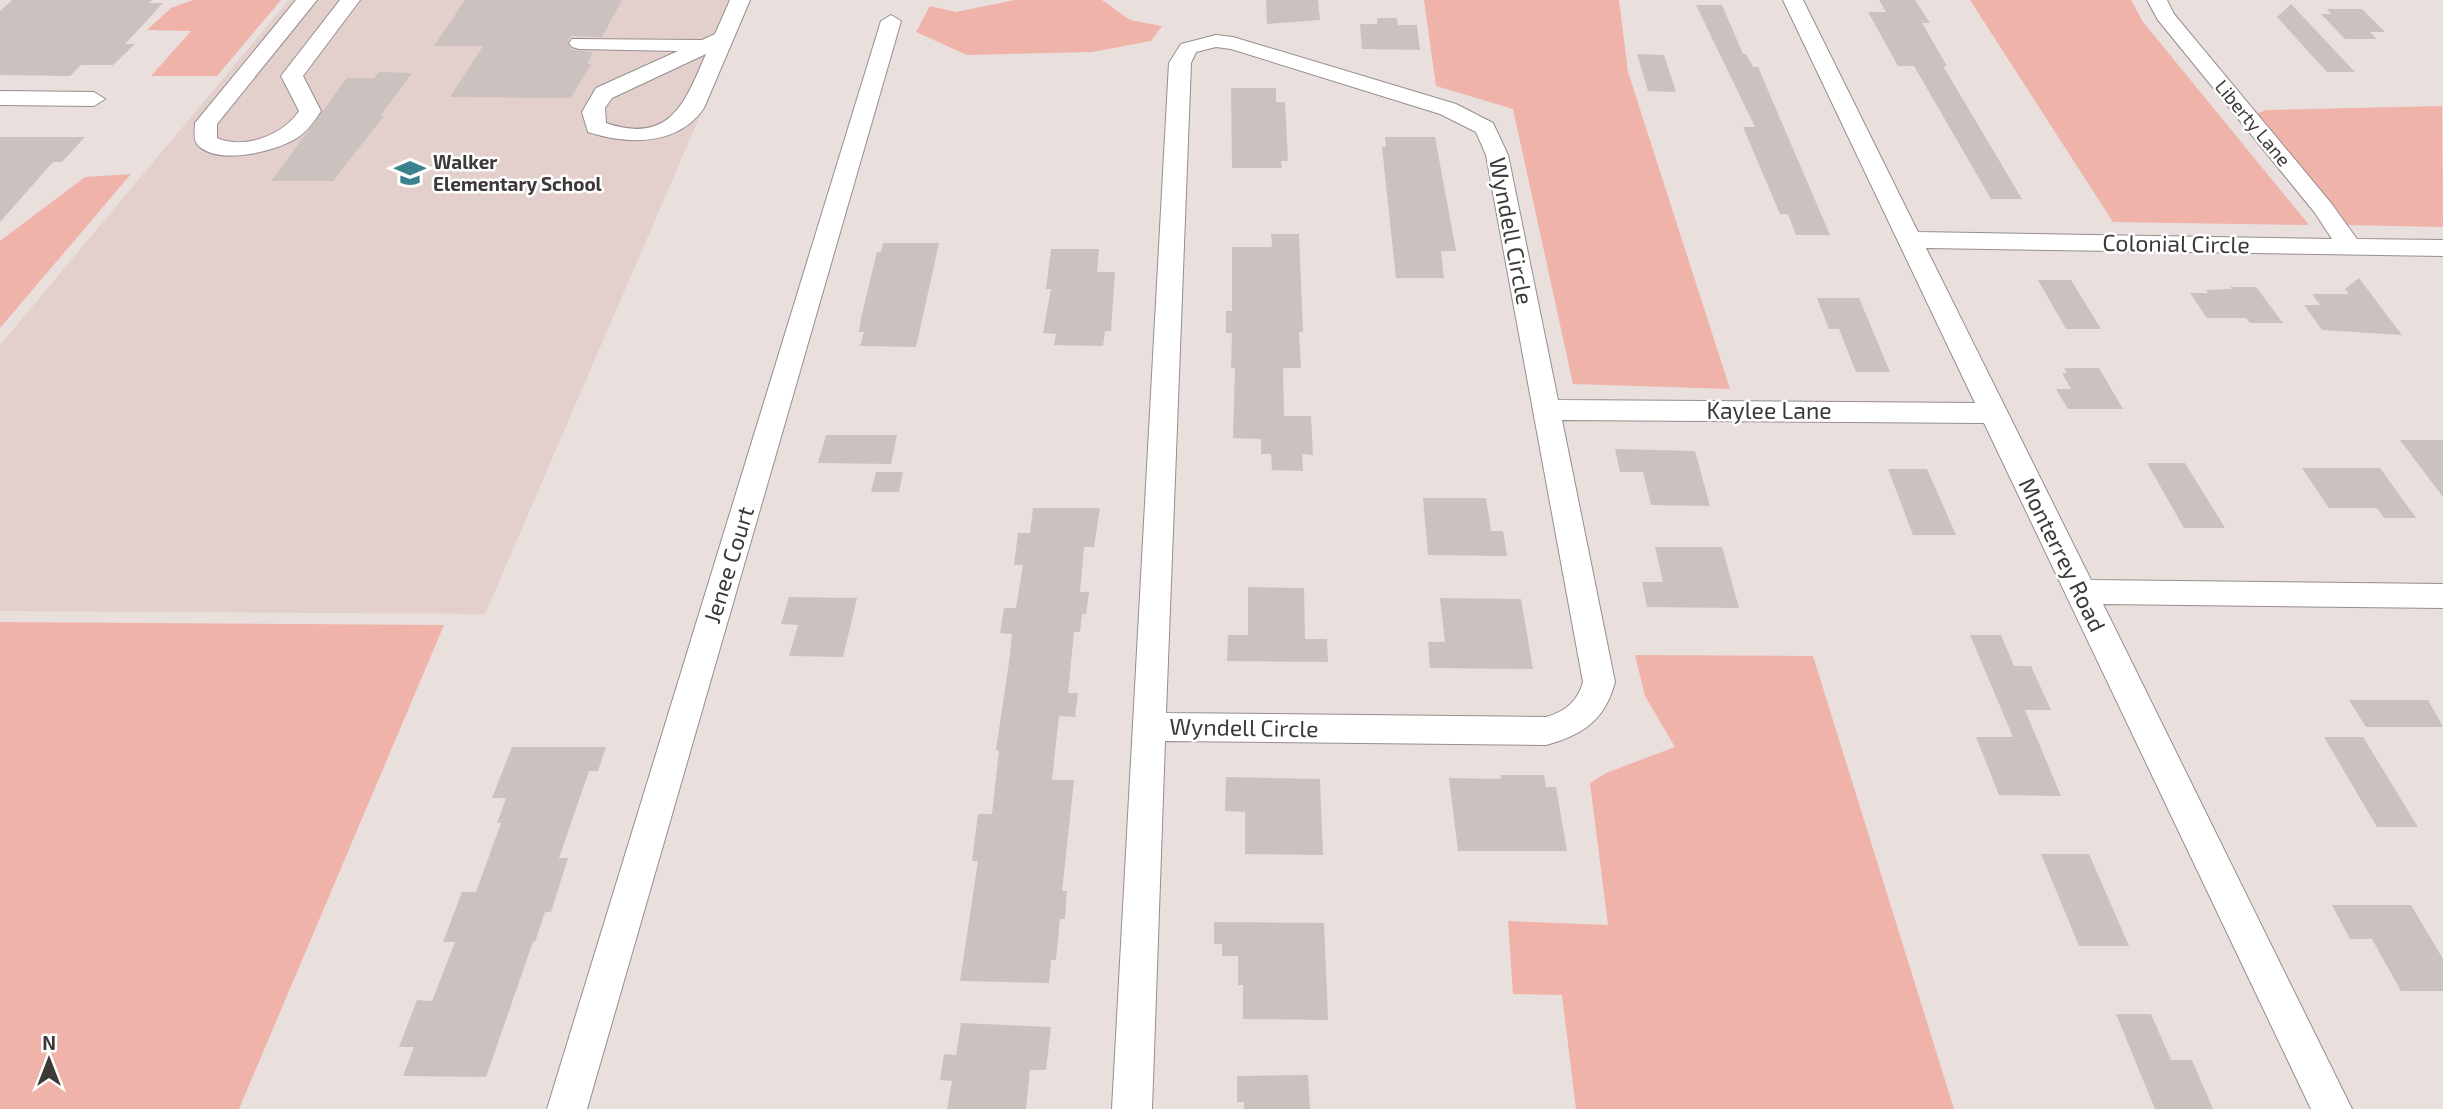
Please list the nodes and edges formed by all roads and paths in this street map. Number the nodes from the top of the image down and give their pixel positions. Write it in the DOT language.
graph roads {
  1 [pos="307,0"];
  2 [pos="350,0"];
  3 [pos="740,0"];
  4 [pos="1793,0"];
  5 [pos="2157,0"];
  6 [pos="891,21"];
  7 [pos="716,41"];
  8 [pos="579,43"];
  9 [pos="0,98"];
  10 [pos="94,99"];
  11 [pos="1909,240"];
  12 [pos="2348,246"];
  13 [pos="2443,248"];
  14 [pos="1545,410"];
  15 [pos="1993,413"];
  16 [pos="2080,592"];
  17 [pos="2443,596"];
  18 [pos="1150,727"];
  19 [pos="567,1109"];
  20 [pos="1132,1109"];
  21 [pos="2332,1109"];
  1 -- 2 [label="street"];
  3 -- 7 [label="street"];
  4 -- 11 [label="street, Monterrey Road"];
  5 -- 12 [label="street, Liberty Lane"];
  6 -- 19 [label="street, Jenee Court"];
  7 -- 7 [label="street"];
  7 -- 8 [label="street"];
  9 -- 10 [label="street"];
  11 -- 12 [label="street, Colonial Circle"];
  11 -- 15 [label="street, Monterrey Road"];
  12 -- 13 [label="street, Colonial Circle"];
  14 -- 15 [label="street, Kaylee Lane"];
  14 -- 18 [label="street, Wyndell Circle"];
  14 -- 18 [label="street, Wyndell Circle"];
  15 -- 16 [label="street, Monterrey Road"];
  16 -- 17 [label="street"];
  16 -- 21 [label="street, Monterrey Road"];
  18 -- 20 [label="street, Wyndell Circle"];
}
